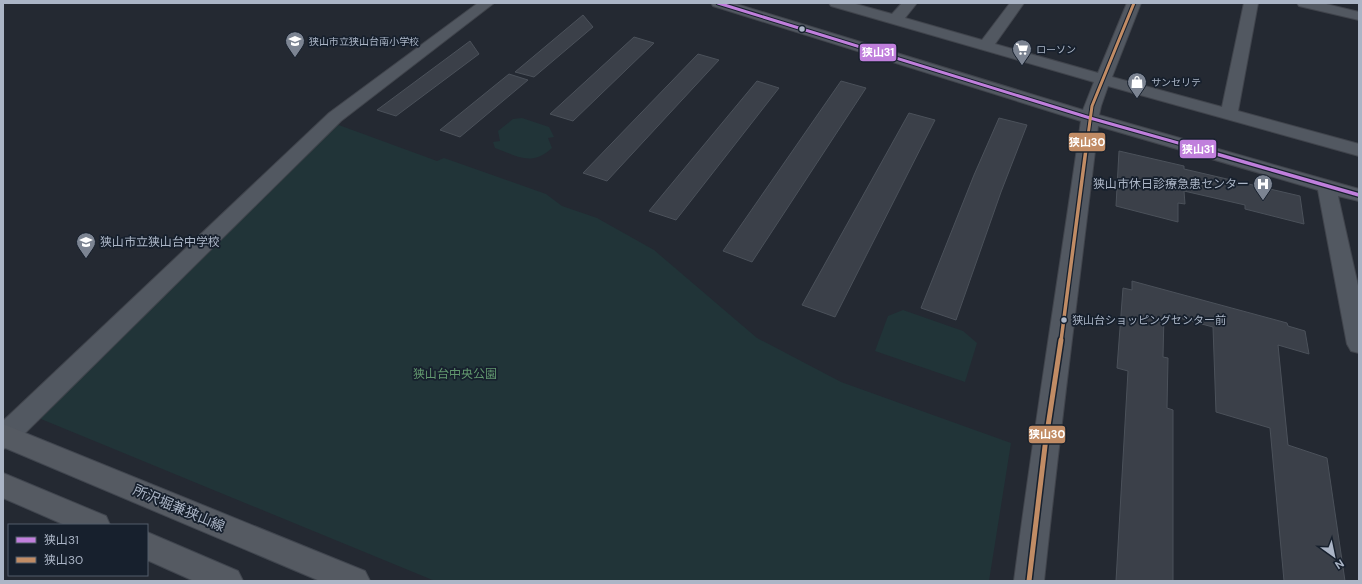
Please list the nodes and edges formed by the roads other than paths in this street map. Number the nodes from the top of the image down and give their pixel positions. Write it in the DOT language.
graph roads {
  1 [pos="487,3"];
  2 [pos="718,3"];
  3 [pos="836,3"];
  4 [pos="910,3"];
  5 [pos="1017,3"];
  6 [pos="1134,3"];
  7 [pos="1251,3"];
  8 [pos="1304,3"];
  9 [pos="1359,16"];
  10 [pos="895,20"];
  11 [pos="986,46"];
  12 [pos="1102,79"];
  13 [pos="1229,114"];
  14 [pos="1090,118"];
  15 [pos="1359,150"];
  16 [pos="1328,187"];
  17 [pos="1359,195"];
  18 [pos="1359,344"];
  19 [pos="4,436"];
  20 [pos="3,486"];
  21 [pos="94,524"];
  22 [pos="148,546"];
  23 [pos="228,581"];
  24 [pos="355,581"];
  25 [pos="1029,581"];
  1 -- 19 [label="street"];
  2 -- 14 [label="street"];
  3 -- 10 [label="street"];
  4 -- 10 [label="street"];
  5 -- 11 [label="street"];
  6 -- 12 [label="street"];
  7 -- 13 [label="street"];
  8 -- 9 [label="street"];
  10 -- 11 [label="street"];
  11 -- 12 [label="street"];
  12 -- 13 [label="street"];
  12 -- 14 [label="street"];
  13 -- 15 [label="street"];
  14 -- 16 [label="street"];
  14 -- 25 [label="street"];
  16 -- 17 [label="street"];
  16 -- 18 [label="street"];
  19 -- 24 [label="main road, 所沢堀兼狭山線"];
  20 -- 21 [label="main road"];
  22 -- 23 [label="main road"];
}
